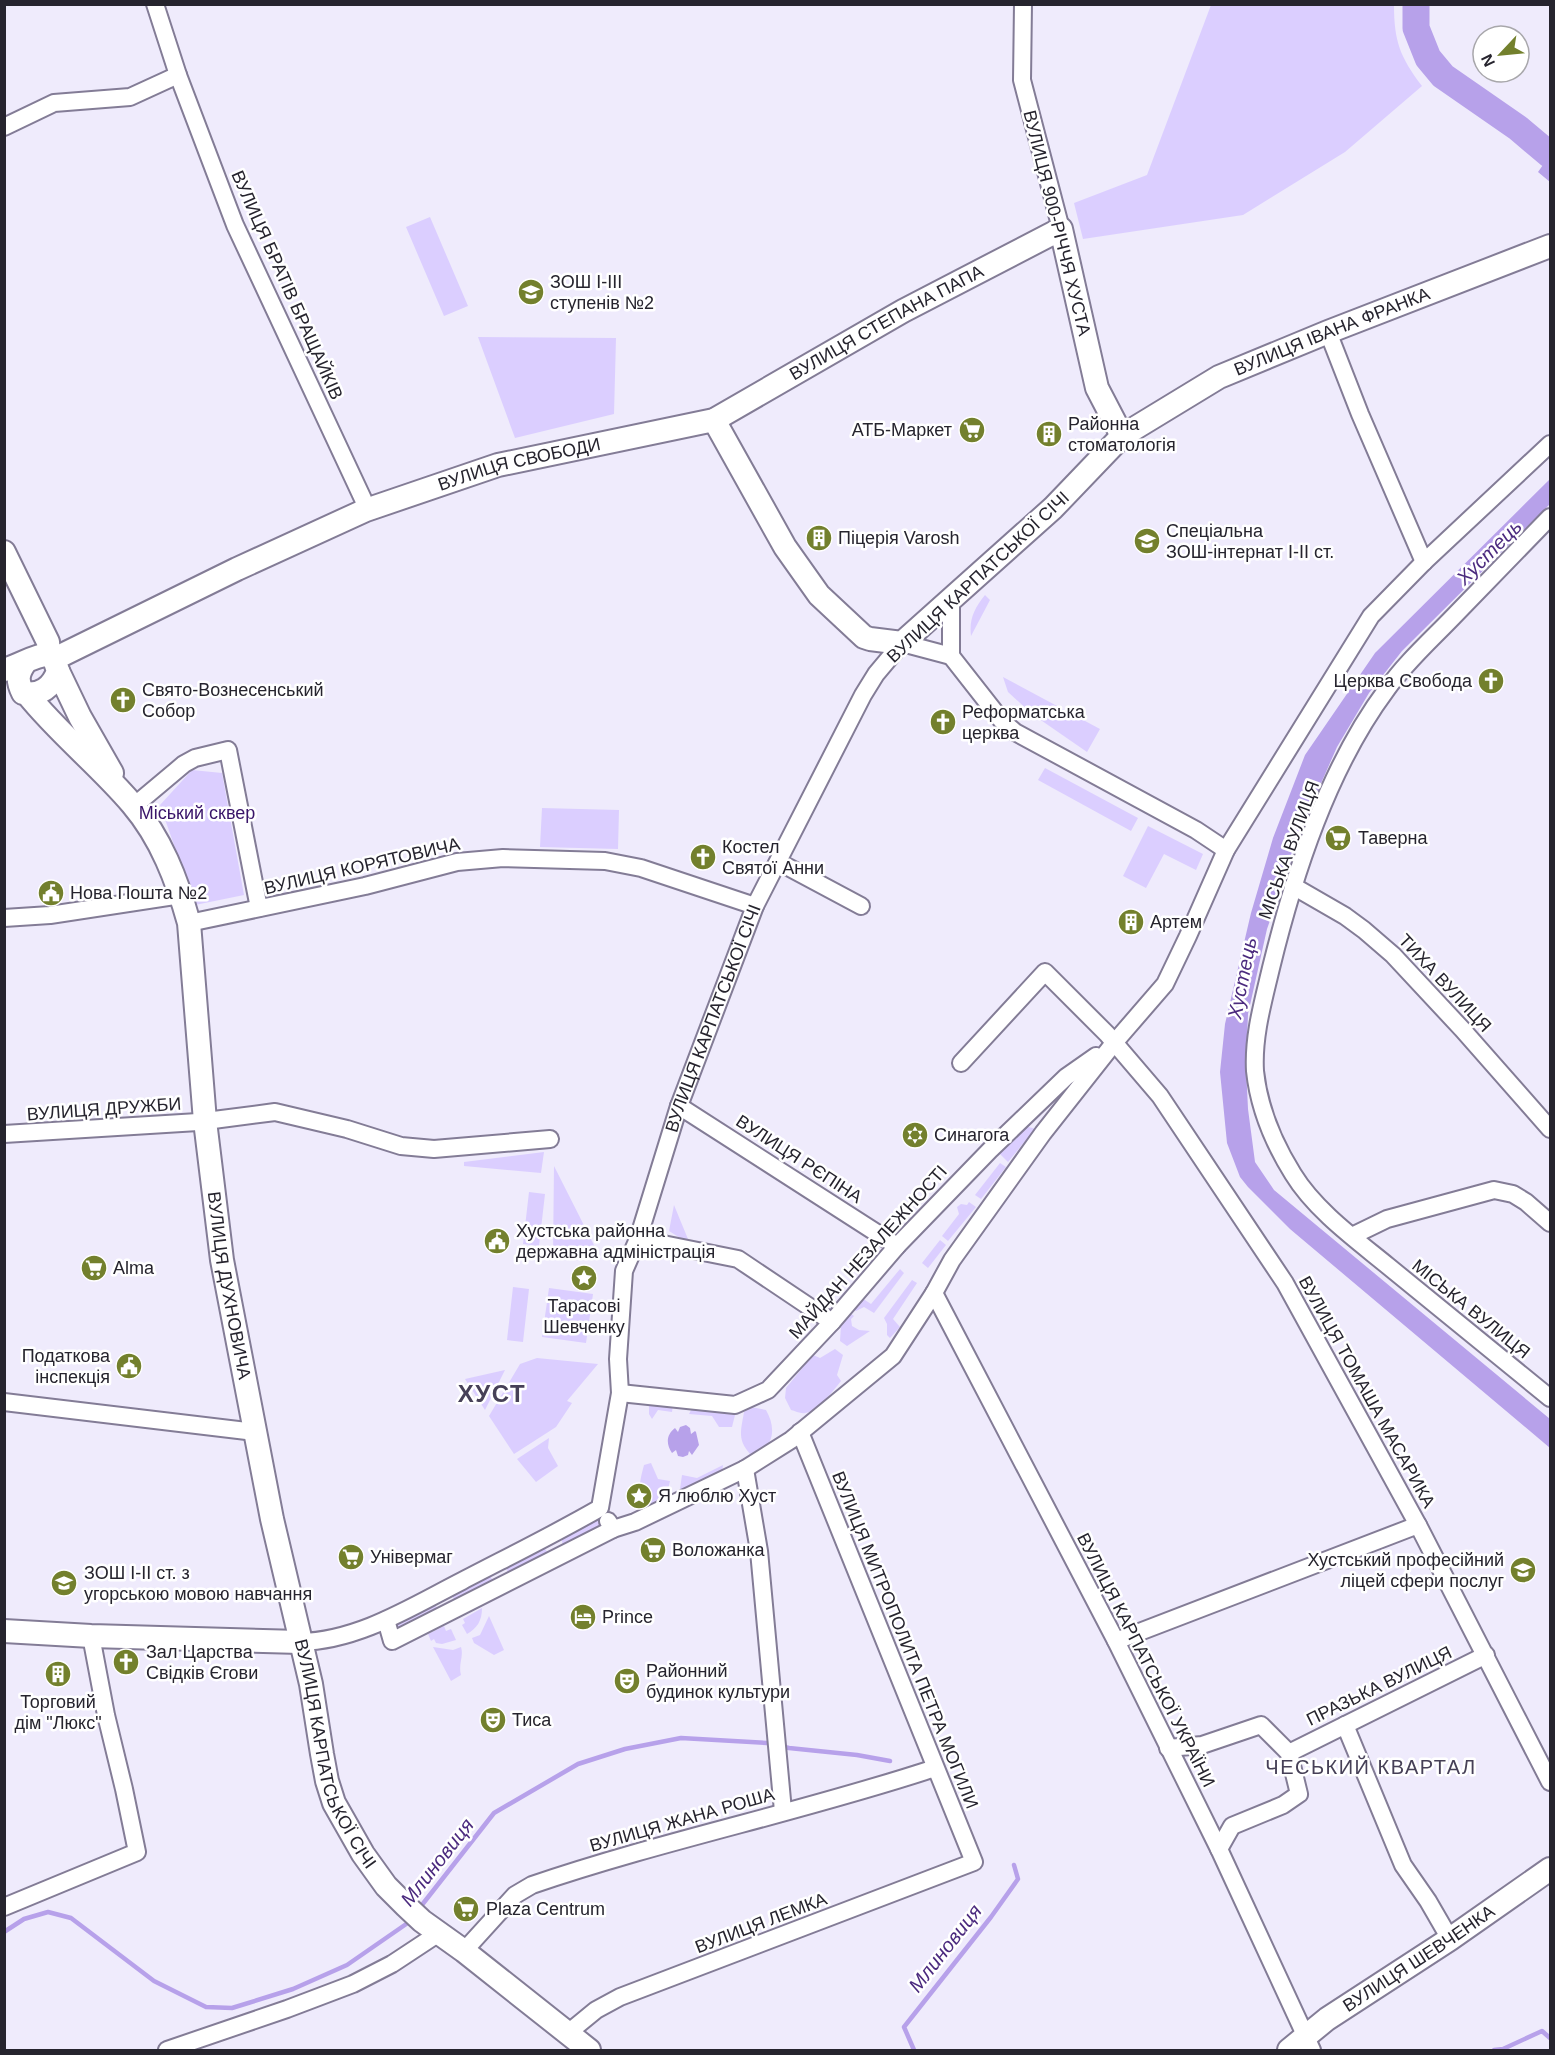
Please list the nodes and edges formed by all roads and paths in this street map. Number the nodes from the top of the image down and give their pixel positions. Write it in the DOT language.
graph roads {
  1 [pos="155,4"];
  2 [pos="1023,4"];
  3 [pos="178,75"];
  4 [pos="4,127"];
  5 [pos="1061,229"];
  6 [pos="1551,246"];
  7 [pos="1328,332"];
  8 [pos="714,420"];
  9 [pos="1122,436"];
  10 [pos="1551,444"];
  11 [pos="366,510"];
  12 [pos="1551,517"];
  13 [pos="4,552"];
  14 [pos="1424,562"];
  15 [pos="951,598"];
  16 [pos="902,643"];
  17 [pos="951,656"];
  18 [pos="54,662"];
  19 [pos="15,666"];
  20 [pos="18,694"];
  21 [pos="130,802"];
  22 [pos="1226,850"];
  23 [pos="788,867"];
  24 [pos="1293,886"];
  25 [pos="181,895"];
  26 [pos="755,906"];
  27 [pos="861,906"];
  28 [pos="259,908"];
  29 [pos="4,918"];
  30 [pos="189,923"];
  31 [pos="1114,1043"];
  32 [pos="961,1063"];
  33 [pos="679,1106"];
  34 [pos="205,1121"];
  35 [pos="1551,1129"];
  36 [pos="4,1134"];
  37 [pos="550,1139"];
  38 [pos="1551,1223"];
  39 [pos="1352,1236"];
  40 [pos="638,1239"];
  41 [pos="897,1246"];
  42 [pos="934,1293"];
  43 [pos="832,1322"];
  44 [pos="620,1394"];
  45 [pos="1551,1398"];
  46 [pos="4,1402"];
  47 [pos="255,1432"];
  48 [pos="800,1432"];
  49 [pos="745,1471"];
  50 [pos="600,1508"];
  51 [pos="1418,1525"];
  52 [pos="613,1529"];
  53 [pos="385,1621"];
  54 [pos="4,1631"];
  55 [pos="91,1636"];
  56 [pos="1116,1641"];
  57 [pos="300,1642"];
  58 [pos="1486,1655"];
  59 [pos="1345,1725"];
  60 [pos="1168,1748"];
  61 [pos="1289,1753"];
  62 [pos="935,1768"];
  63 [pos="1551,1782"];
  64 [pos="783,1811"];
  65 [pos="1219,1849"];
  66 [pos="974,1862"];
  67 [pos="1551,1869"];
  68 [pos="4,1907"];
  69 [pos="422,1920"];
  70 [pos="1450,1939"];
  71 [pos="464,1951"];
  72 [pos="568,2032"];
  73 [pos="1302,2046"];
  74 [pos="167,2050"];
  75 [pos="589,2050"];
  1 -- 3 [label="street, ВУЛИЦЯ БРАТІВ БРАЩАЙКІВ"];
  2 -- 5 [label="street, ВУЛИЦЯ 900-РІЧЧЯ ХУСТА"];
  3 -- 4 [label="street"];
  3 -- 11 [label="street, ВУЛИЦЯ БРАТІВ БРАЩАЙКІВ"];
  5 -- 8 [label="main road, ВУЛИЦЯ СТЕПАНА ПАПА"];
  5 -- 9 [label="main road, ВУЛИЦЯ 900-РІЧЧЯ ХУСТА"];
  6 -- 7 [label="main road, ВУЛИЦЯ ІВАНА ФРАНКА"];
  7 -- 9 [label="main road, ВУЛИЦЯ ІВАНА ФРАНКА"];
  7 -- 14 [label="street"];
  8 -- 11 [label="main road, ВУЛИЦЯ СВОБОДИ"];
  8 -- 16 [label="main road"];
  9 -- 15 [label="main road, ВУЛИЦЯ КАРПАТСЬКОЇ СІЧІ"];
  10 -- 14 [label="street, МАЙДАН НЕЗАЛЕЖНОСТІ"];
  11 -- 18 [label="main road, ВУЛИЦЯ СВОБОДИ"];
  12 -- 24 [label="street, МІСЬКА ВУЛИЦЯ"];
  13 -- 18 [label="main road"];
  14 -- 22 [label="street, МАЙДАН НЕЗАЛЕЖНОСТІ"];
  15 -- 16 [label="main road, ВУЛИЦЯ КАРПАТСЬКОЇ СІЧІ"];
  15 -- 17 [label="street"];
  16 -- 17 [label="street"];
  16 -- 26 [label="street, ВУЛИЦЯ КАРПАТСЬКОЇ СІЧІ"];
  17 -- 22 [label="street"];
  18 -- 19 [label="main road"];
  18 -- 20 [label="main road"];
  18 -- 21 [label="main road"];
  19 -- 20 [label="main road"];
  20 -- 21 [label="main road"];
  21 -- 25 [label="main road, ВУЛИЦЯ ДУХНОВИЧА"];
  21 -- 28 [label="street"];
  22 -- 31 [label="street, МАЙДАН НЕЗАЛЕЖНОСТІ"];
  23 -- 27 [label="street"];
  24 -- 35 [label="street, ТИХА ВУЛИЦЯ"];
  24 -- 39 [label="street, МІСЬКА ВУЛИЦЯ"];
  25 -- 29 [label="street"];
  25 -- 30 [label="main road, ВУЛИЦЯ ДУХНОВИЧА"];
  26 -- 28 [label="street, ВУЛИЦЯ КОРЯТОВИЧА"];
  26 -- 33 [label="street, ВУЛИЦЯ КАРПАТСЬКОЇ СІЧІ"];
  28 -- 30 [label="street, ВУЛИЦЯ КОРЯТОВИЧА"];
  30 -- 34 [label="main road, ВУЛИЦЯ ДУХНОВИЧА"];
  31 -- 32 [label="street, ВУЛИЦЯ ТОМАША МАСАРИКА"];
  31 -- 41 [label="street, МАЙДАН НЕЗАЛЕЖНОСТІ"];
  31 -- 42 [label="street, МАЙДАН НЕЗАЛЕЖНОСТІ"];
  31 -- 51 [label="street, ВУЛИЦЯ ТОМАША МАСАРИКА"];
  33 -- 40 [label="street, ВУЛИЦЯ КАРПАТСЬКОЇ СІЧІ"];
  33 -- 41 [label="street, ВУЛИЦЯ РЄПІНА"];
  34 -- 36 [label="street, ВУЛИЦЯ ДРУЖБИ"];
  34 -- 37 [label="street, ВУЛИЦЯ ДРУЖБИ"];
  34 -- 47 [label="main road, ВУЛИЦЯ ДУХНОВИЧА"];
  38 -- 39 [label="street"];
  39 -- 45 [label="street, МІСЬКА ВУЛИЦЯ"];
  40 -- 43 [label="street"];
  40 -- 44 [label="street, ВУЛИЦЯ КАРПАТСЬКОЇ СІЧІ"];
  41 -- 43 [label="street, МАЙДАН НЕЗАЛЕЖНОСТІ"];
  42 -- 48 [label="street, МАЙДАН НЕЗАЛЕЖНОСТІ"];
  42 -- 56 [label="street, ВУЛИЦЯ КАРПАТСЬКОЇ УКРАЇНИ"];
  43 -- 44 [label="street, МАЙДАН НЕЗАЛЕЖНОСТІ"];
  44 -- 50 [label="street, ВУЛИЦЯ КАРПАТСЬКОЇ СІЧІ"];
  46 -- 47 [label="street"];
  47 -- 57 [label="main road, ВУЛИЦЯ ДУХНОВИЧА"];
  48 -- 49 [label="street, МАЙДАН НЕЗАЛЕЖНОСТІ"];
  48 -- 62 [label="street, ВУЛИЦЯ МИТРОПОЛИТА ПЕТРА МОГИЛИ"];
  49 -- 52 [label="street, МАЙДАН НЕЗАЛЕЖНОСТІ"];
  49 -- 64 [label="street"];
  50 -- 52 [label="street"];
  50 -- 53 [label="street, ВУЛИЦЯ КАРПАТСЬКОЇ СІЧІ"];
  51 -- 56 [label="street"];
  51 -- 58 [label="street, ВУЛИЦЯ ТОМАША МАСАРИКА"];
  52 -- 53 [label="street"];
  53 -- 57 [label="street, ВУЛИЦЯ КАРПАТСЬКОЇ СІЧІ"];
  54 -- 55 [label="main road"];
  55 -- 57 [label="main road"];
  55 -- 68 [label="street"];
  56 -- 60 [label="street, ВУЛИЦЯ КАРПАТСЬКОЇ УКРАЇНИ"];
  57 -- 69 [label="main road, ВУЛИЦЯ КАРПАТСЬКОЇ СІЧІ"];
  58 -- 59 [label="street, ПРАЗЬКА ВУЛИЦЯ"];
  58 -- 63 [label="street, ВУЛИЦЯ ТОМАША МАСАРИКА"];
  59 -- 61 [label="street, ПРАЗЬКА ВУЛИЦЯ"];
  59 -- 70 [label="street"];
  60 -- 61 [label="street"];
  60 -- 65 [label="street, ВУЛИЦЯ КАРПАТСЬКОЇ УКРАЇНИ"];
  61 -- 65 [label="street"];
  62 -- 64 [label="street, ВУЛИЦЯ ЖАНА РОША"];
  62 -- 66 [label="street, ВУЛИЦЯ МИТРОПОЛИТА ПЕТРА МОГИЛИ"];
  64 -- 71 [label="street, ВУЛИЦЯ ЖАНА РОША"];
  65 -- 73 [label="street, ВУЛИЦЯ КАРПАТСЬКОЇ УКРАЇНИ"];
  66 -- 72 [label="street, ВУЛИЦЯ ЛЕМКА"];
  67 -- 70 [label="main road, ВУЛИЦЯ ШЕВЧЕНКА"];
  69 -- 71 [label="main road, ВУЛИЦЯ КАРПАТСЬКОЇ СІЧІ"];
  69 -- 74 [label="street"];
  70 -- 73 [label="main road, ВУЛИЦЯ ШЕВЧЕНКА"];
  71 -- 72 [label="main road, ВУЛИЦЯ КАРПАТСЬКОЇ СІЧІ"];
  72 -- 75 [label="main road, ВУЛИЦЯ КАРПАТСЬКОЇ СІЧІ"];
}
